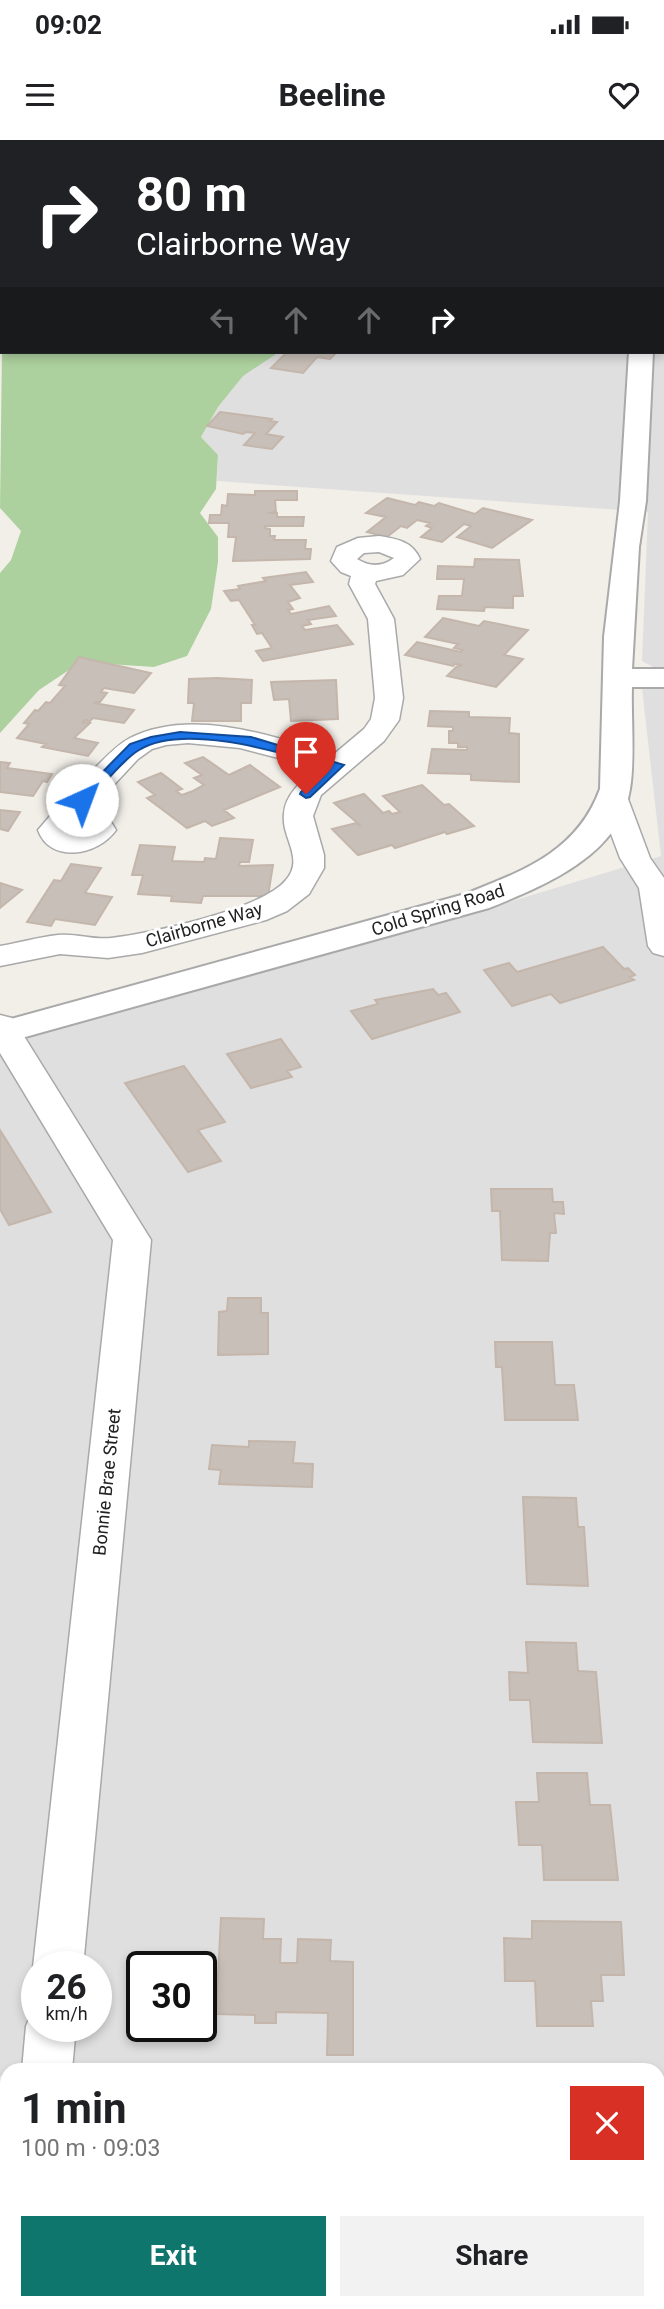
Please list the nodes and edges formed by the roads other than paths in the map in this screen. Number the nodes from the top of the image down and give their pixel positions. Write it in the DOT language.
graph roads {
  1 [pos="641,354"];
  2 [pos="365,572"];
  3 [pos="617,678"];
  4 [pos="664,678"];
  5 [pos="337,765"];
  6 [pos="613,799"];
  7 [pos="75,818"];
  8 [pos="664,946"];
  9 [pos="0,956"];
  10 [pos="2,1030"];
  11 [pos="60,1951"];
  12 [pos="50,2042"];
  13 [pos="48,2063"];
  1 -- 3 [label="street, Cold Spring Road"];
  2 -- 5 [label="street, Clairborne Way"];
  3 -- 4 [label="street"];
  3 -- 6 [label="street, Cold Spring Road"];
  5 -- 7 [label="street"];
  5 -- 9 [label="street, Clairborne Way"];
  6 -- 8 [label="street"];
  6 -- 10 [label="street, Cold Spring Road"];
  10 -- 11 [label="street, Bonnie Brae Street"];
  12 -- 13 [label="street"];
}
